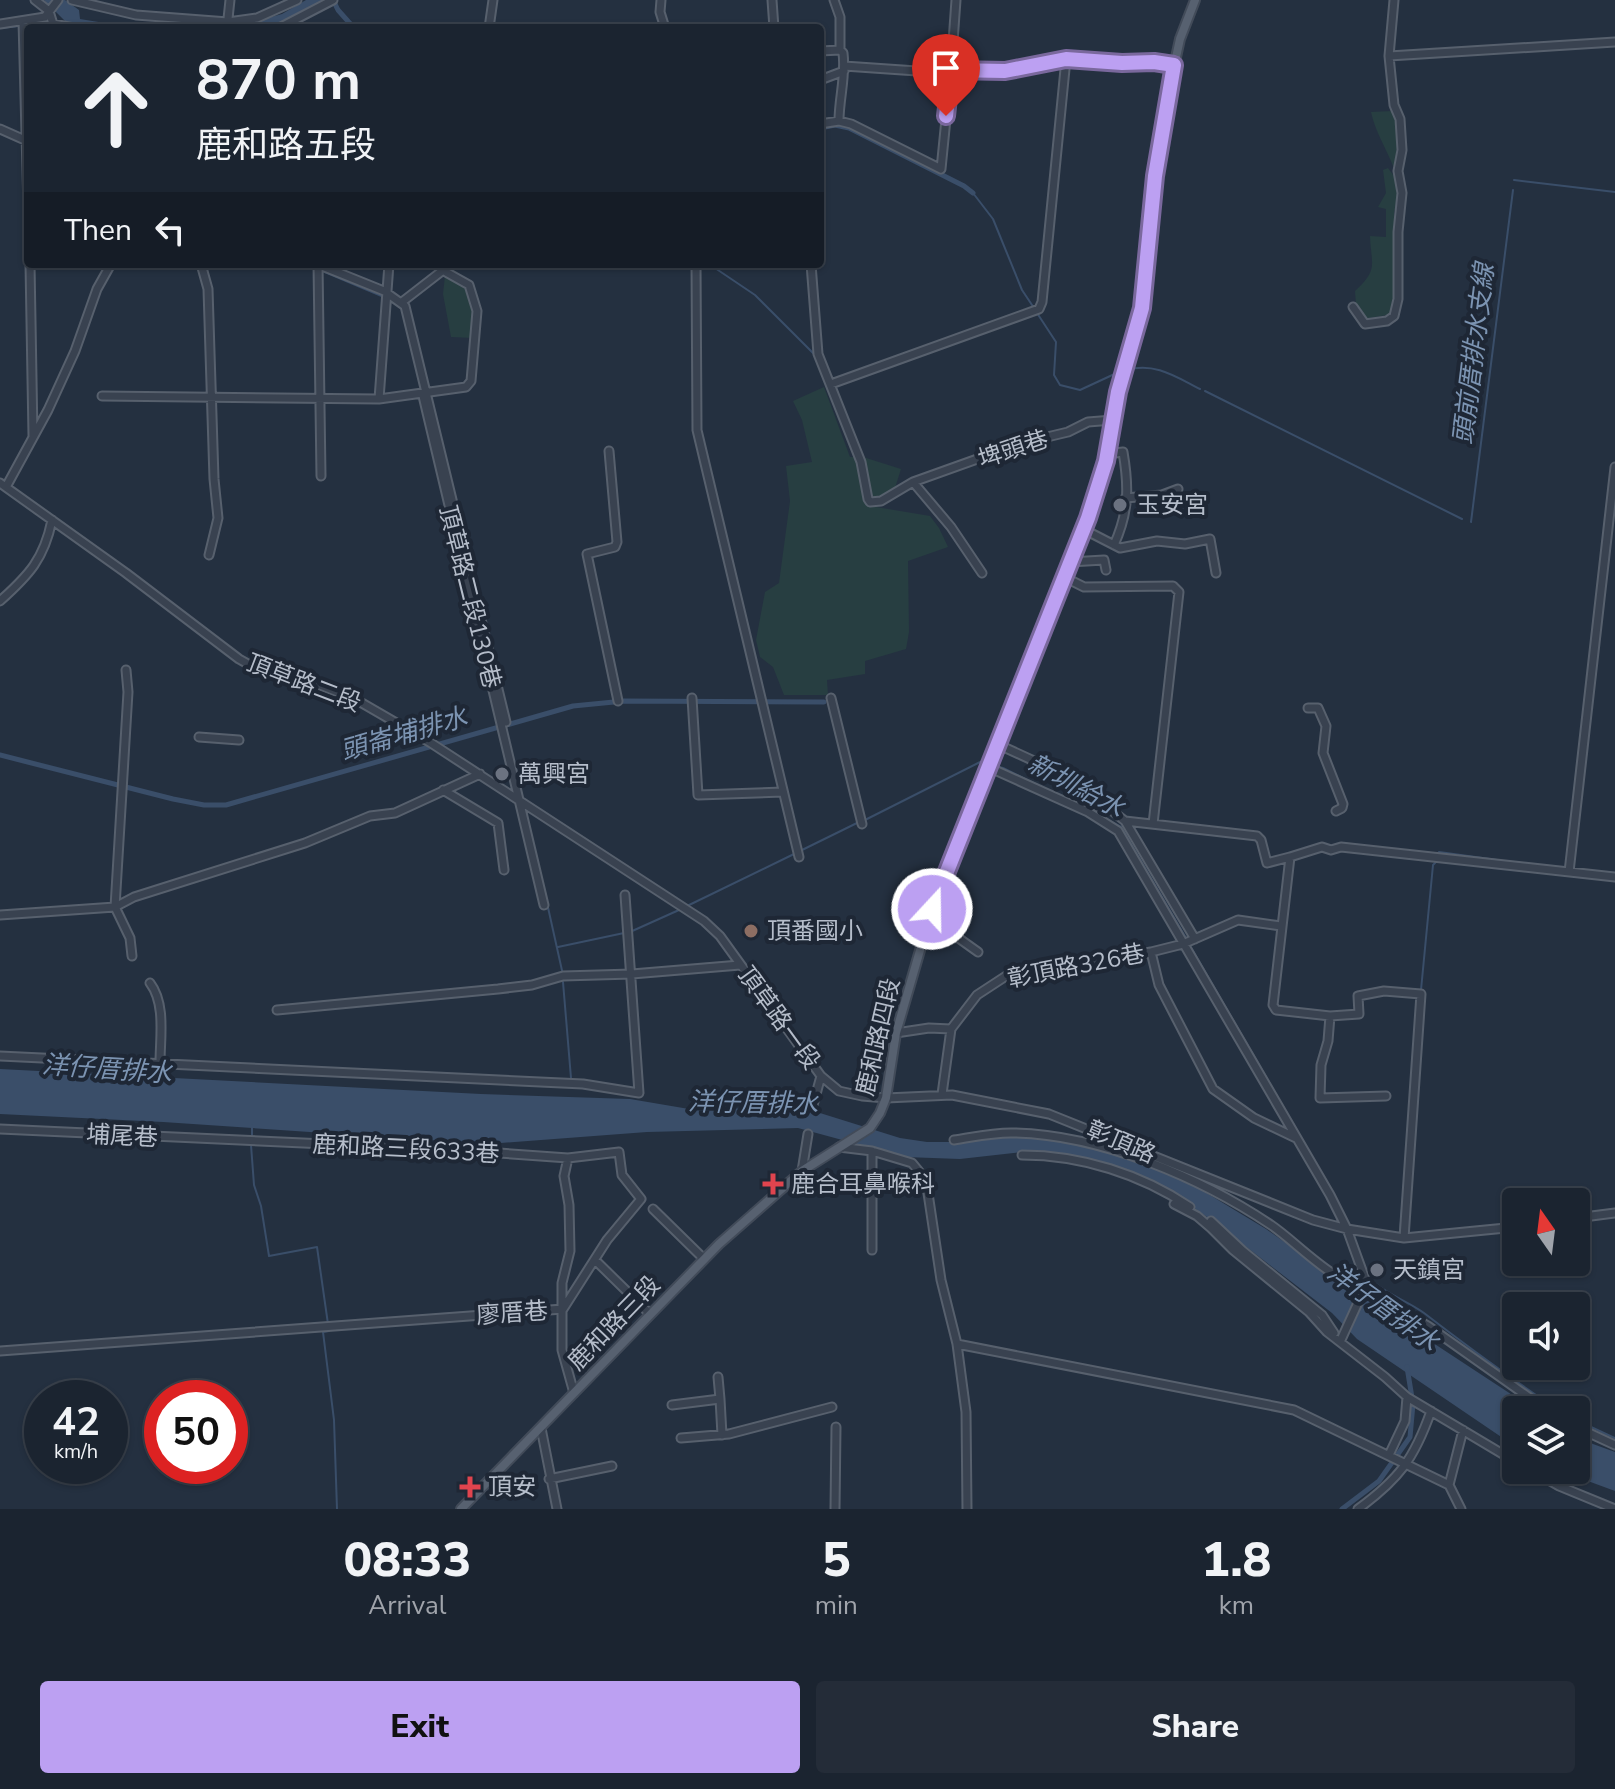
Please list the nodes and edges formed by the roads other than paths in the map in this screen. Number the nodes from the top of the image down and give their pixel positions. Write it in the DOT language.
graph roads {
  1 [pos="35,0"];
  2 [pos="58,0"];
  3 [pos="72,0"];
  4 [pos="230,0"];
  5 [pos="297,0"];
  6 [pos="333,0"];
  7 [pos="493,0"];
  8 [pos="661,0"];
  9 [pos="772,0"];
  10 [pos="834,0"];
  11 [pos="956,0"];
  12 [pos="1195,0"];
  13 [pos="1394,0"];
  14 [pos="51,18"];
  15 [pos="0,24"];
  16 [pos="23,24"];
  17 [pos="65,24"];
  18 [pos="218,24"];
  19 [pos="227,24"];
  20 [pos="231,24"];
  21 [pos="287,24"];
  22 [pos="490,24"];
  23 [pos="664,24"];
  24 [pos="774,24"];
  25 [pos="1615,42"];
  26 [pos="840,50"];
  27 [pos="824,51"];
  28 [pos="1389,56"];
  29 [pos="1066,59"];
  30 [pos="24,63"];
  31 [pos="1174,65"];
  32 [pos="844,68"];
  33 [pos="948,72"];
  34 [pos="824,78"];
  35 [pos="839,121"];
  36 [pos="824,123"];
  37 [pos="0,129"];
  38 [pos="24,140"];
  39 [pos="30,268"];
  40 [pos="109,268"];
  41 [pos="202,268"];
  42 [pos="318,268"];
  43 [pos="326,268"];
  44 [pos="389,268"];
  45 [pos="447,268"];
  46 [pos="696,268"];
  47 [pos="811,268"];
  48 [pos="444,271"];
  49 [pos="388,298"];
  50 [pos="402,302"];
  51 [pos="1353,307"];
  52 [pos="831,384"];
  53 [pos="424,393"];
  54 [pos="102,396"];
  55 [pos="211,399"];
  56 [pos="319,399"];
  57 [pos="379,399"];
  58 [pos="1113,420"];
  59 [pos="33,438"];
  60 [pos="609,451"];
  61 [pos="1107,454"];
  62 [pos="1615,467"];
  63 [pos="321,476"];
  64 [pos="913,482"];
  65 [pos="3,485"];
  66 [pos="1178,489"];
  67 [pos="1125,498"];
  68 [pos="52,520"];
  69 [pos="1083,529"];
  70 [pos="1114,545"];
  71 [pos="209,555"];
  72 [pos="1070,562"];
  73 [pos="1106,570"];
  74 [pos="982,573"];
  75 [pos="1216,573"];
  76 [pos="1064,577"];
  77 [pos="0,601"];
  78 [pos="126,670"];
  79 [pos="831,698"];
  80 [pos="618,701"];
  81 [pos="692,701"];
  82 [pos="1308,708"];
  83 [pos="506,722"];
  84 [pos="199,737"];
  85 [pos="239,740"];
  86 [pos="997,744"];
  87 [pos="988,767"];
  88 [pos="480,774"];
  89 [pos="1095,789"];
  90 [pos="443,790"];
  91 [pos="783,792"];
  92 [pos="519,799"];
  93 [pos="1091,803"];
  94 [pos="1336,811"];
  95 [pos="1125,821"];
  96 [pos="862,824"];
  97 [pos="1153,824"];
  98 [pos="798,853"];
  99 [pos="1290,857"];
  100 [pos="504,870"];
  101 [pos="1569,872"];
  102 [pos="1615,877"];
  103 [pos="625,895"];
  104 [pos="544,905"];
  105 [pos="115,907"];
  106 [pos="688,909"];
  107 [pos="960,910"];
  108 [pos="0,915"];
  109 [pos="929,917"];
  110 [pos="1281,926"];
  111 [pos="943,927"];
  112 [pos="1189,942"];
  113 [pos="978,952"];
  114 [pos="1151,952"];
  115 [pos="132,956"];
  116 [pos="740,965"];
  117 [pos="632,974"];
  118 [pos="150,983"];
  119 [pos="277,1010"];
  120 [pos="1330,1016"];
  121 [pos="951,1029"];
  122 [pos="896,1033"];
  123 [pos="0,1056"];
  124 [pos="160,1063"];
  125 [pos="821,1076"];
  126 [pos="942,1094"];
  127 [pos="1386,1096"];
  128 [pos="886,1098"];
  129 [pos="813,1105"];
  130 [pos="874,1123"];
  131 [pos="0,1129"];
  132 [pos="808,1134"];
  133 [pos="1298,1139"];
  134 [pos="954,1140"];
  135 [pos="244,1141"];
  136 [pos="842,1145"];
  137 [pos="872,1151"];
  138 [pos="1022,1155"];
  139 [pos="568,1158"];
  140 [pos="802,1171"];
  141 [pos="1174,1204"];
  142 [pos="653,1209"];
  143 [pos="1615,1213"];
  144 [pos="1590,1216"];
  145 [pos="1502,1228"];
  146 [pos="1350,1229"];
  147 [pos="1404,1238"];
  148 [pos="872,1250"];
  149 [pos="704,1259"];
  150 [pos="595,1260"];
  151 [pos="1368,1287"];
  152 [pos="563,1309"];
  153 [pos="650,1314"];
  154 [pos="1340,1342"];
  155 [pos="957,1344"];
  156 [pos="0,1351"];
  157 [pos="718,1377"];
  158 [pos="574,1393"];
  159 [pos="1527,1396"];
  160 [pos="1407,1397"];
  161 [pos="720,1399"];
  162 [pos="672,1405"];
  163 [pos="832,1407"];
  164 [pos="1428,1409"];
  165 [pos="836,1427"];
  166 [pos="541,1428"];
  167 [pos="1463,1430"];
  168 [pos="1590,1433"];
  169 [pos="722,1435"];
  170 [pos="681,1438"];
  171 [pos="1615,1445"];
  172 [pos="1502,1454"];
  173 [pos="1391,1456"];
  174 [pos="1405,1464"];
  175 [pos="612,1466"];
  176 [pos="549,1479"];
  177 [pos="1560,1484"];
  178 [pos="1449,1485"];
  179 [pos="461,1509"];
  180 [pos="557,1509"];
  181 [pos="835,1509"];
  182 [pos="967,1509"];
  183 [pos="1358,1509"];
  184 [pos="1461,1509"];
  185 [pos="1615,1509"];
  1 -- 14 [label="street"];
  2 -- 14 [label="street"];
  3 -- 18 [label="street"];
  4 -- 19 [label="street"];
  5 -- 20 [label="street"];
  6 -- 21 [label="street"];
  7 -- 22 [label="street"];
  8 -- 23 [label="street"];
  9 -- 24 [label="street"];
  10 -- 26 [label="street"];
  11 -- 33 [label="street"];
  12 -- 31 [label="main road, 鹿和路四段"];
  13 -- 28 [label="street"];
  14 -- 16 [label="street"];
  14 -- 17 [label="street"];
  15 -- 16 [label="street"];
  16 -- 30 [label="street"];
  25 -- 28 [label="street"];
  26 -- 27 [label="street"];
  26 -- 32 [label="street"];
  28 -- 51 [label="street"];
  29 -- 31 [label="street"];
  29 -- 33 [label="street"];
  29 -- 52 [label="street"];
  31 -- 58 [label="main road, 鹿和路四段"];
  32 -- 33 [label="street"];
  32 -- 34 [label="street"];
  32 -- 35 [label="street"];
  33 -- 35 [label="street"];
  35 -- 36 [label="street"];
  37 -- 38 [label="street"];
  39 -- 59 [label="street"];
  40 -- 59 [label="street"];
  41 -- 55 [label="street"];
  42 -- 56 [label="street"];
  43 -- 49 [label="street"];
  44 -- 49 [label="street"];
  45 -- 48 [label="street"];
  46 -- 91 [label="street"];
  47 -- 52 [label="street"];
  48 -- 50 [label="street"];
  48 -- 53 [label="street"];
  49 -- 50 [label="street"];
  49 -- 57 [label="street"];
  50 -- 53 [label="street"];
  52 -- 64 [label="street, 埤頭巷"];
  53 -- 57 [label="street"];
  53 -- 83 [label="street"];
  53 -- 92 [label="street, 頂草路二段130巷"];
  54 -- 55 [label="street"];
  55 -- 56 [label="street"];
  55 -- 71 [label="street"];
  56 -- 57 [label="street"];
  56 -- 63 [label="street"];
  58 -- 61 [label="main road, 鹿和路四段"];
  58 -- 64 [label="street, 埤頭巷"];
  59 -- 65 [label="street"];
  60 -- 80 [label="street"];
  61 -- 67 [label="street"];
  61 -- 69 [label="main road, 鹿和路四段"];
  62 -- 101 [label="street"];
  64 -- 74 [label="street"];
  65 -- 68 [label="street, 頂草路二段"];
  66 -- 67 [label="street"];
  67 -- 70 [label="street"];
  68 -- 77 [label="street"];
  68 -- 88 [label="street, 頂草路二段"];
  69 -- 70 [label="street"];
  69 -- 72 [label="main road, 鹿和路四段"];
  70 -- 75 [label="street"];
  72 -- 73 [label="street"];
  72 -- 76 [label="main road, 鹿和路四段"];
  76 -- 86 [label="main road, 鹿和路四段"];
  76 -- 97 [label="street"];
  78 -- 105 [label="street"];
  79 -- 96 [label="street"];
  81 -- 91 [label="street"];
  82 -- 94 [label="street"];
  84 -- 85 [label="street"];
  86 -- 87 [label="main road, 鹿和路四段"];
  86 -- 89 [label="street"];
  87 -- 109 [label="main road, 鹿和路四段"];
  87 -- 112 [label="street"];
  88 -- 90 [label="street"];
  88 -- 92 [label="street, 頂草路二段"];
  90 -- 100 [label="street"];
  90 -- 105 [label="street"];
  91 -- 98 [label="street"];
  92 -- 104 [label="street, 頂草路二段130巷"];
  92 -- 106 [label="street, 頂草路二段"];
  93 -- 95 [label="street"];
  95 -- 97 [label="street"];
  95 -- 112 [label="street"];
  97 -- 99 [label="street"];
  99 -- 101 [label="street"];
  99 -- 110 [label="street"];
  101 -- 102 [label="street"];
  103 -- 117 [label="street"];
  105 -- 108 [label="street"];
  105 -- 115 [label="street"];
  106 -- 116 [label="street, 頂草路一段"];
  107 -- 111 [label="street"];
  109 -- 111 [label="street"];
  109 -- 122 [label="main road, 鹿和路四段"];
  110 -- 112 [label="street, 彰頂路326巷"];
  110 -- 120 [label="street"];
  111 -- 113 [label="street"];
  112 -- 114 [label="street, 彰頂路326巷"];
  112 -- 133 [label="street"];
  114 -- 121 [label="street, 彰頂路326巷"];
  114 -- 133 [label="street"];
  116 -- 117 [label="street"];
  116 -- 125 [label="street, 頂草路一段"];
  117 -- 119 [label="street"];
  117 -- 124 [label="street"];
  118 -- 124 [label="street"];
  120 -- 127 [label="street"];
  120 -- 147 [label="street"];
  121 -- 122 [label="street"];
  121 -- 126 [label="street, 彰頂路326巷"];
  122 -- 128 [label="main road, 鹿和路四段"];
  123 -- 124 [label="street"];
  125 -- 128 [label="street, 頂草路一段"];
  125 -- 129 [label="street"];
  126 -- 128 [label="street, 彰頂路"];
  126 -- 146 [label="street, 彰頂路"];
  128 -- 130 [label="main road, 鹿和路四段"];
  130 -- 136 [label="main road, 鹿和路三段"];
  131 -- 135 [label="street, 埔尾巷"];
  132 -- 140 [label="street"];
  133 -- 146 [label="street"];
  134 -- 151 [label="street"];
  135 -- 139 [label="street, 鹿和路三段633巷"];
  136 -- 137 [label="street"];
  136 -- 140 [label="main road, 鹿和路三段"];
  137 -- 148 [label="street"];
  137 -- 155 [label="street"];
  138 -- 154 [label="street"];
  139 -- 150 [label="street, 鹿和路三段633巷"];
  139 -- 152 [label="street"];
  140 -- 149 [label="main road, 鹿和路三段"];
  141 -- 154 [label="street"];
  142 -- 149 [label="street"];
  143 -- 144 [label="street"];
  145 -- 147 [label="street, 彰頂路"];
  146 -- 147 [label="street, 彰頂路"];
  146 -- 151 [label="street"];
  149 -- 153 [label="main road, 鹿和路三段"];
  150 -- 152 [label="street"];
  150 -- 153 [label="street"];
  151 -- 154 [label="street"];
  151 -- 159 [label="street"];
  152 -- 156 [label="street, 廖厝巷"];
  152 -- 158 [label="street"];
  153 -- 158 [label="main road, 鹿和路三段"];
  154 -- 160 [label="street"];
  155 -- 173 [label="street"];
  155 -- 182 [label="street"];
  157 -- 161 [label="street"];
  158 -- 166 [label="main road, 鹿和路三段"];
  160 -- 164 [label="street"];
  160 -- 173 [label="street"];
  161 -- 162 [label="street"];
  161 -- 169 [label="street"];
  163 -- 169 [label="street"];
  164 -- 167 [label="street"];
  164 -- 174 [label="street"];
  165 -- 181 [label="street"];
  166 -- 176 [label="street"];
  166 -- 179 [label="main road, 鹿和路三段"];
  167 -- 172 [label="street"];
  167 -- 178 [label="street"];
  168 -- 171 [label="street"];
  169 -- 170 [label="street"];
  173 -- 174 [label="street"];
  174 -- 178 [label="street"];
  174 -- 183 [label="street"];
  175 -- 176 [label="street"];
  176 -- 180 [label="street"];
  177 -- 185 [label="street"];
  178 -- 184 [label="street"];
}
